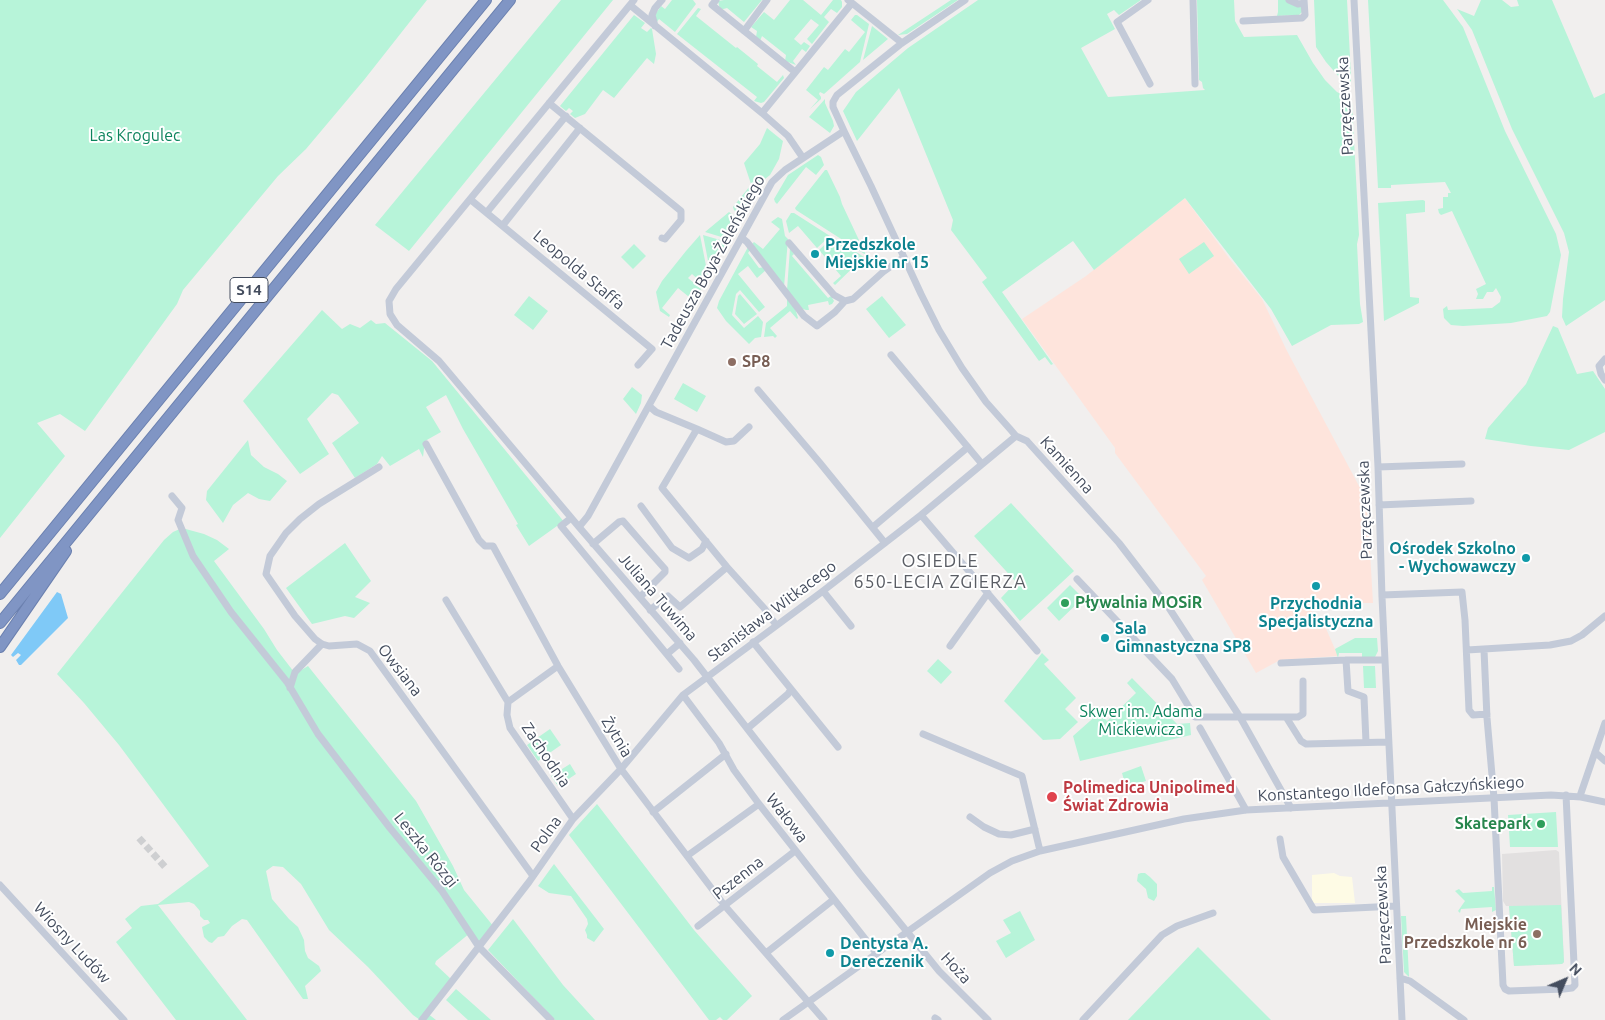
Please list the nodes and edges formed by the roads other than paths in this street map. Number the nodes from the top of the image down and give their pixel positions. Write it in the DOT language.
graph roads {
  1 [pos="486,0"];
  2 [pos="510,0"];
  3 [pos="662,0"];
  4 [pos="716,0"];
  5 [pos="767,0"];
  6 [pos="965,0"];
  7 [pos="1148,0"];
  8 [pos="1193,0"];
  9 [pos="1289,0"];
  10 [pos="1354,0"];
  11 [pos="850,1"];
  12 [pos="632,2"];
  13 [pos="1304,2"];
  14 [pos="655,8"];
  15 [pos="637,10"];
  16 [pos="1243,21"];
  17 [pos="655,27"];
  18 [pos="744,31"];
  19 [pos="902,43"];
  20 [pos="795,72"];
  21 [pos="1150,84"];
  22 [pos="1196,84"];
  23 [pos="549,103"];
  24 [pos="762,113"];
  25 [pos="566,116"];
  26 [pos="580,128"];
  27 [pos="844,132"];
  28 [pos="803,158"];
  29 [pos="471,200"];
  30 [pos="487,212"];
  31 [pos="503,225"];
  32 [pos="662,238"];
  33 [pos="742,238"];
  34 [pos="789,243"];
  35 [pos="904,258"];
  36 [pos="845,301"];
  37 [pos="891,355"];
  38 [pos="1605,359"];
  39 [pos="638,366"];
  40 [pos="1605,380"];
  41 [pos="758,390"];
  42 [pos="649,406"];
  43 [pos="749,427"];
  44 [pos="697,429"];
  45 [pos="1016,436"];
  46 [pos="426,444"];
  47 [pos="968,447"];
  48 [pos="982,464"];
  49 [pos="1462,464"];
  50 [pos="379,466"];
  51 [pos="1378,467"];
  52 [pos="172,496"];
  53 [pos="1471,501"];
  54 [pos="1379,505"];
  55 [pos="96,506"];
  56 [pos="641,506"];
  57 [pos="921,515"];
  58 [pos="571,518"];
  59 [pos="579,527"];
  60 [pos="873,527"];
  61 [pos="706,541"];
  62 [pos="885,543"];
  63 [pos="593,544"];
  64 [pos="727,567"];
  65 [pos="1077,580"];
  66 [pos="823,591"];
  67 [pos="988,593"];
  68 [pos="0,594"];
  69 [pos="1382,595"];
  70 [pos="640,597"];
  71 [pos="446,600"];
  72 [pos="650,610"];
  73 [pos="1605,617"];
  74 [pos="0,623"];
  75 [pos="776,625"];
  76 [pos="851,626"];
  77 [pos="753,642"];
  78 [pos="680,643"];
  79 [pos="322,644"];
  80 [pos="950,646"];
  81 [pos="0,647"];
  82 [pos="1467,650"];
  83 [pos="1484,650"];
  84 [pos="1037,651"];
  85 [pos="667,654"];
  86 [pos="1346,660"];
  87 [pos="1385,660"];
  88 [pos="1281,663"];
  89 [pos="558,666"];
  90 [pos="679,669"];
  91 [pos="708,677"];
  92 [pos="1303,682"];
  93 [pos="290,688"];
  94 [pos="791,689"];
  95 [pos="683,695"];
  96 [pos="508,702"];
  97 [pos="1487,714"];
  98 [pos="1240,717"];
  99 [pos="1286,717"];
  100 [pos="1605,723"];
  101 [pos="748,728"];
  102 [pos="1200,728"];
  103 [pos="923,734"];
  104 [pos="1366,742"];
  105 [pos="1388,742"];
  106 [pos="838,747"];
  107 [pos="1594,752"];
  108 [pos="726,754"];
  109 [pos="1605,761"];
  110 [pos="621,769"];
  111 [pos="1566,795"];
  112 [pos="1580,796"];
  113 [pos="1494,798"];
  114 [pos="1605,802"];
  115 [pos="759,804"];
  116 [pos="1392,804"];
  117 [pos="1291,808"];
  118 [pos="1246,810"];
  119 [pos="653,812"];
  120 [pos="970,817"];
  121 [pos="573,819"];
  122 [pos="1035,829"];
  123 [pos="1280,839"];
  124 [pos="795,851"];
  125 [pos="1040,851"];
  126 [pos="686,856"];
  127 [pos="533,876"];
  128 [pos="0,885"];
  129 [pos="833,900"];
  130 [pos="725,906"];
  131 [pos="1396,906"];
  132 [pos="1213,914"];
  133 [pos="698,926"];
  134 [pos="907,932"];
  135 [pos="479,947"];
  136 [pos="766,953"];
  137 [pos="877,954"];
  138 [pos="1400,978"];
  139 [pos="808,1002"];
  140 [pos="124,1020"];
  141 [pos="422,1020"];
  142 [pos="551,1020"];
  143 [pos="783,1020"];
  144 [pos="824,1020"];
  145 [pos="988,1020"];
  146 [pos="1083,1020"];
  147 [pos="1402,1020"];
  148 [pos="1464,1020"];
  1 -- 68 [label="highway, S14"];
  2 -- 55 [label="highway, S14"];
  3 -- 14 [label="street"];
  4 -- 18 [label="street"];
  5 -- 18 [label="street"];
  6 -- 19 [label="street"];
  7 -- 21 [label="street"];
  8 -- 22 [label="street"];
  9 -- 13 [label="street"];
  10 -- 51 [label="street, Parzęczewska"];
  11 -- 19 [label="street"];
  11 -- 20 [label="street"];
  12 -- 15 [label="street"];
  12 -- 23 [label="street"];
  13 -- 16 [label="street"];
  14 -- 15 [label="street"];
  14 -- 17 [label="street"];
  15 -- 17 [label="street"];
  17 -- 24 [label="street"];
  18 -- 20 [label="street"];
  19 -- 27 [label="street"];
  20 -- 24 [label="street"];
  23 -- 25 [label="street"];
  23 -- 29 [label="street"];
  24 -- 28 [label="street"];
  25 -- 26 [label="street"];
  25 -- 30 [label="street"];
  26 -- 31 [label="street"];
  26 -- 32 [label="street"];
  27 -- 28 [label="street, Tadeusza Boya-Żeleńskiego"];
  27 -- 35 [label="street, Kamienna"];
  28 -- 33 [label="street, Tadeusza Boya-Żeleńskiego"];
  29 -- 30 [label="street, Leopolda Staffa"];
  29 -- 58 [label="street, Juliana Tuwima"];
  30 -- 31 [label="street, Leopolda Staffa"];
  31 -- 39 [label="street, Leopolda Staffa"];
  33 -- 36 [label="street"];
  33 -- 42 [label="street, Tadeusza Boya-Żeleńskiego"];
  34 -- 36 [label="street"];
  35 -- 36 [label="street"];
  35 -- 45 [label="street, Kamienna"];
  37 -- 47 [label="street"];
  38 -- 40 [label="street"];
  41 -- 60 [label="street"];
  42 -- 44 [label="street"];
  42 -- 59 [label="street, Tadeusza Boya-Żeleńskiego"];
  43 -- 44 [label="street"];
  44 -- 61 [label="street"];
  45 -- 48 [label="street, Stanisława Witkacego"];
  45 -- 98 [label="street, Kamienna"];
  46 -- 89 [label="street, Żytnia"];
  47 -- 48 [label="street"];
  47 -- 60 [label="street"];
  48 -- 57 [label="street, Stanisława Witkacego"];
  49 -- 51 [label="street"];
  50 -- 79 [label="street"];
  51 -- 54 [label="street, Parzęczewska"];
  52 -- 93 [label="street, Leszka Rózgi"];
  53 -- 54 [label="street"];
  54 -- 69 [label="street, Parzęczewska"];
  55 -- 74 [label="highway, S14"];
  55 -- 81 [label="highway"];
  56 -- 61 [label="street"];
  57 -- 62 [label="street, Stanisława Witkacego"];
  57 -- 67 [label="street"];
  58 -- 59 [label="street, Juliana Tuwima"];
  58 -- 85 [label="street"];
  59 -- 63 [label="street, Juliana Tuwima"];
  60 -- 62 [label="street"];
  61 -- 64 [label="street"];
  62 -- 66 [label="street, Stanisława Witkacego"];
  63 -- 70 [label="street, Juliana Tuwima"];
  63 -- 70 [label="street"];
  64 -- 72 [label="street"];
  64 -- 75 [label="street"];
  65 -- 98 [label="street"];
  66 -- 75 [label="street, Stanisława Witkacego"];
  66 -- 76 [label="street"];
  67 -- 80 [label="street"];
  67 -- 84 [label="street"];
  69 -- 82 [label="street"];
  69 -- 87 [label="street, Parzęczewska"];
  70 -- 72 [label="street, Juliana Tuwima"];
  71 -- 96 [label="street, Zachodnia"];
  72 -- 78 [label="street, Juliana Tuwima"];
  73 -- 83 [label="street"];
  75 -- 77 [label="street, Stanisława Witkacego"];
  77 -- 91 [label="street, Stanisława Witkacego"];
  77 -- 94 [label="street"];
  78 -- 85 [label="street"];
  78 -- 91 [label="street, Juliana Tuwima"];
  79 -- 93 [label="street"];
  79 -- 127 [label="street, Owsiana"];
  82 -- 83 [label="street"];
  82 -- 97 [label="street"];
  83 -- 97 [label="street"];
  85 -- 90 [label="street"];
  86 -- 87 [label="street"];
  86 -- 88 [label="street"];
  86 -- 104 [label="street"];
  87 -- 105 [label="street, Parzęczewska"];
  89 -- 96 [label="street"];
  89 -- 110 [label="street, Żytnia"];
  91 -- 95 [label="street, Polna"];
  91 -- 101 [label="street, Juliana Tuwima"];
  92 -- 99 [label="street"];
  93 -- 135 [label="street, Leszka Rózgi"];
  94 -- 101 [label="street"];
  94 -- 106 [label="street"];
  95 -- 108 [label="street, Wałowa"];
  95 -- 110 [label="street, Polna"];
  96 -- 121 [label="street, Zachodnia"];
  97 -- 113 [label="street"];
  98 -- 99 [label="street"];
  98 -- 117 [label="street, Kamienna"];
  99 -- 104 [label="street"];
  100 -- 107 [label="street"];
  101 -- 134 [label="street, Juliana Tuwima"];
  102 -- 118 [label="street"];
  103 -- 122 [label="street"];
  104 -- 105 [label="street"];
  105 -- 116 [label="street, Parzęczewska"];
  107 -- 109 [label="street"];
  107 -- 112 [label="street"];
  108 -- 115 [label="street, Wałowa"];
  108 -- 119 [label="street"];
  110 -- 119 [label="street, Żytnia"];
  110 -- 121 [label="street, Polna"];
  111 -- 112 [label="street, Konstantego Ildefonsa Gałczyńskiego"];
  111 -- 113 [label="street, Konstantego Ildefonsa Gałczyńskiego"];
  111 -- 113 [label="street"];
  112 -- 114 [label="street, Konstantego Ildefonsa Gałczyńskiego"];
  113 -- 116 [label="street, Konstantego Ildefonsa Gałczyńskiego"];
  115 -- 124 [label="street, Wałowa"];
  115 -- 126 [label="street"];
  116 -- 117 [label="street, Konstantego Ildefonsa Gałczyńskiego"];
  116 -- 131 [label="street, Parzęczewska"];
  117 -- 118 [label="street, Konstantego Ildefonsa Gałczyńskiego"];
  118 -- 125 [label="street, Konstantego Ildefonsa Gałczyńskiego"];
  119 -- 126 [label="street, Żytnia"];
  120 -- 122 [label="street"];
  121 -- 127 [label="street, Polna"];
  122 -- 125 [label="street"];
  123 -- 131 [label="street"];
  124 -- 129 [label="street, Wałowa"];
  124 -- 130 [label="street, Pszenna"];
  125 -- 134 [label="street, Konstantego Ildefonsa Gałczyńskiego"];
  126 -- 130 [label="street, Żytnia"];
  127 -- 135 [label="street, Polna"];
  128 -- 140 [label="street, Wiosny Ludów"];
  129 -- 136 [label="street"];
  129 -- 137 [label="street, Wałowa"];
  130 -- 133 [label="street, Pszenna"];
  130 -- 136 [label="street, Żytnia"];
  131 -- 138 [label="street, Parzęczewska"];
  132 -- 146 [label="street"];
  134 -- 137 [label="street, Konstantego Ildefonsa Gałczyńskiego"];
  134 -- 145 [label="street, Hoża"];
  135 -- 141 [label="street, Polna"];
  135 -- 142 [label="street, Leszka Rózgi"];
  136 -- 139 [label="street, Żytnia"];
  137 -- 139 [label="street, Konstantego Ildefonsa Gałczyńskiego"];
  138 -- 147 [label="street, Parzęczewska"];
  138 -- 148 [label="street"];
  139 -- 143 [label="street, Konstantego Ildefonsa Gałczyńskiego"];
  139 -- 144 [label="street, Żytnia"];
}
